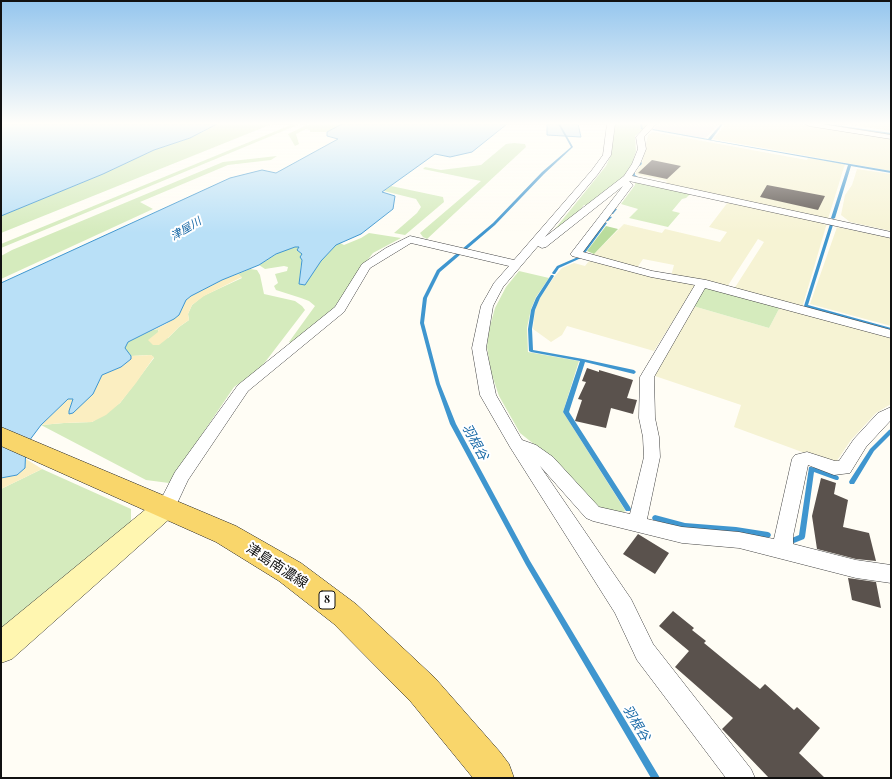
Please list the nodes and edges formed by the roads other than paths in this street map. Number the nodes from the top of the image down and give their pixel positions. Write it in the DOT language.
graph roads {
  1 [pos="603,160"];
  2 [pos="637,160"];
  3 [pos="625,180"];
  4 [pos="891,235"];
  5 [pos="530,249"];
  6 [pos="509,263"];
  7 [pos="702,283"];
  8 [pos="891,334"];
  9 [pos="891,412"];
  10 [pos="1,436"];
  11 [pos="516,443"];
  12 [pos="166,507"];
  13 [pos="637,523"];
  14 [pos="784,550"];
  15 [pos="890,573"];
  16 [pos="1,648"];
  17 [pos="495,778"];
  18 [pos="742,778"];
  1 -- 5 [label="street"];
  2 -- 3 [label="street"];
  3 -- 4 [label="street"];
  3 -- 5 [label="street"];
  3 -- 7 [label="street"];
  5 -- 6 [label="street"];
  6 -- 11 [label="street"];
  6 -- 12 [label="street"];
  7 -- 8 [label="street"];
  7 -- 13 [label="street"];
  9 -- 14 [label="street"];
  10 -- 12 [label="main road, 津島南濃線 / 8"];
  11 -- 13 [label="street"];
  11 -- 18 [label="street"];
  12 -- 16 [label="street"];
  12 -- 17 [label="main road, 津島南濃線 / 8"];
  13 -- 14 [label="street"];
  14 -- 15 [label="street"];
}
